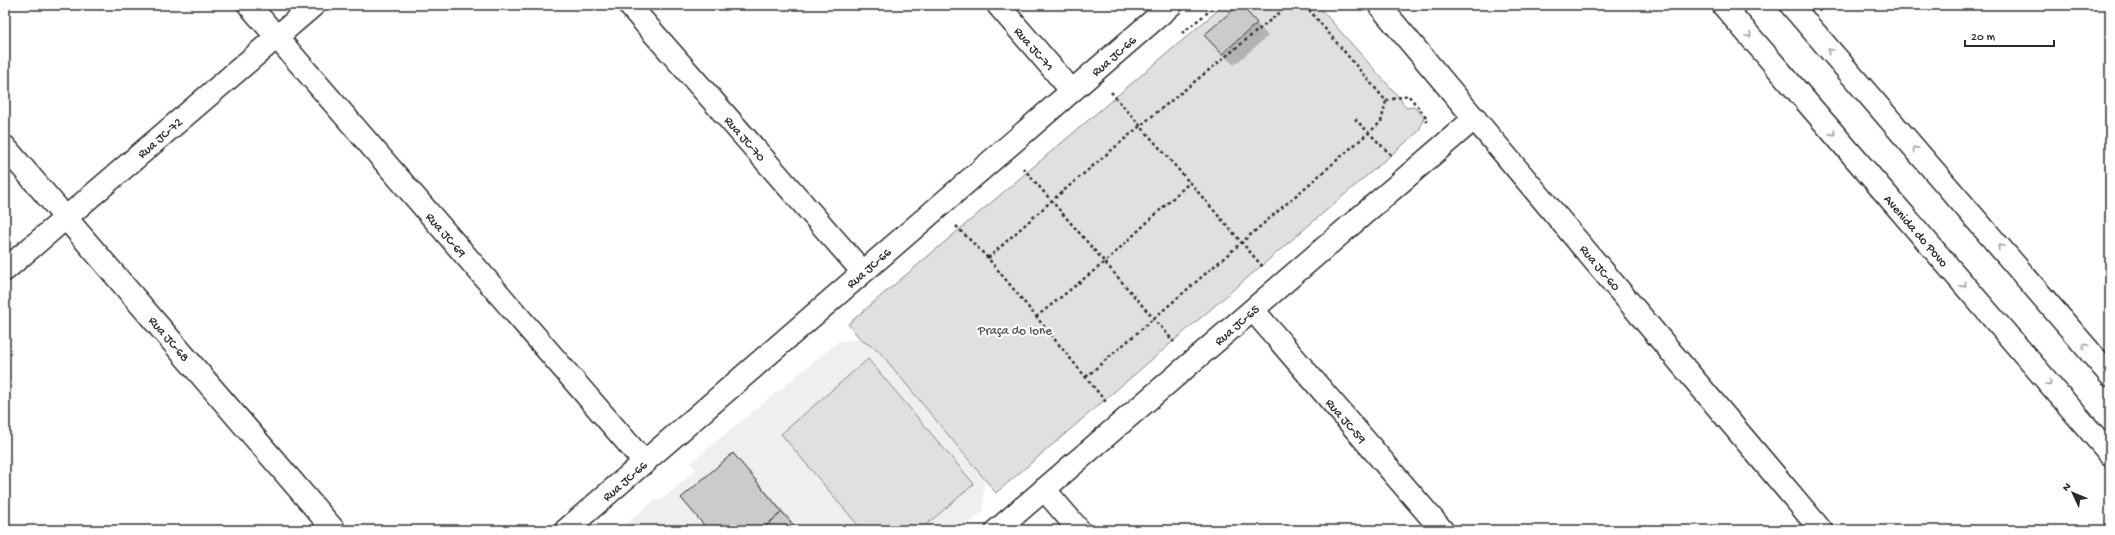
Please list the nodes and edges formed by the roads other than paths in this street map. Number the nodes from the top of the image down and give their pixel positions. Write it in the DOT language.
graph roads {
  1 [pos="249,5"];
  2 [pos="314,5"];
  3 [pos="629,5"];
  4 [pos="998,5"];
  5 [pos="1171,5"];
  6 [pos="1379,5"];
  7 [pos="1723,5"];
  8 [pos="1791,5"];
  9 [pos="277,37"];
  10 [pos="1072,91"];
  11 [pos="1475,118"];
  12 [pos="5,147"];
  13 [pos="66,218"];
  14 [pos="5,270"];
  15 [pos="862,272"];
  16 [pos="1253,310"];
  17 [pos="2110,376"];
  18 [pos="2110,454"];
  19 [pos="645,463"];
  20 [pos="1044,489"];
  21 [pos="334,530"];
  22 [pos="566,530"];
  23 [pos="997,530"];
  24 [pos="1079,530"];
  25 [pos="1442,530"];
  26 [pos="1821,530"];
  1 -- 9 [label="street, Rua JC-69"];
  2 -- 9 [label="street, Rua JC-72"];
  3 -- 15 [label="street, Rua JC-70"];
  4 -- 10 [label="street, Rua JC-71"];
  5 -- 10 [label="street, Rua JC-66"];
  6 -- 11 [label="street, Rua JC-60"];
  7 -- 18 [label="street, Avenida do Povo, one-way"];
  17 -- 8 [label="street, one-way"];
  9 -- 13 [label="street, Rua JC-72"];
  9 -- 19 [label="street, Rua JC-69"];
  10 -- 15 [label="street, Rua JC-66"];
  11 -- 16 [label="street, Rua JC-65"];
  11 -- 26 [label="street, Rua JC-60"];
  12 -- 13 [label="street, Rua JC-68"];
  13 -- 14 [label="street, Rua JC-72"];
  13 -- 21 [label="street, Rua JC-68"];
  15 -- 19 [label="street, Rua JC-66"];
  16 -- 20 [label="street, Rua JC-65"];
  16 -- 25 [label="street, Rua JC-59"];
  19 -- 22 [label="street, Rua JC-66"];
  20 -- 23 [label="street, Rua JC-65"];
  20 -- 24 [label="street"];
}
